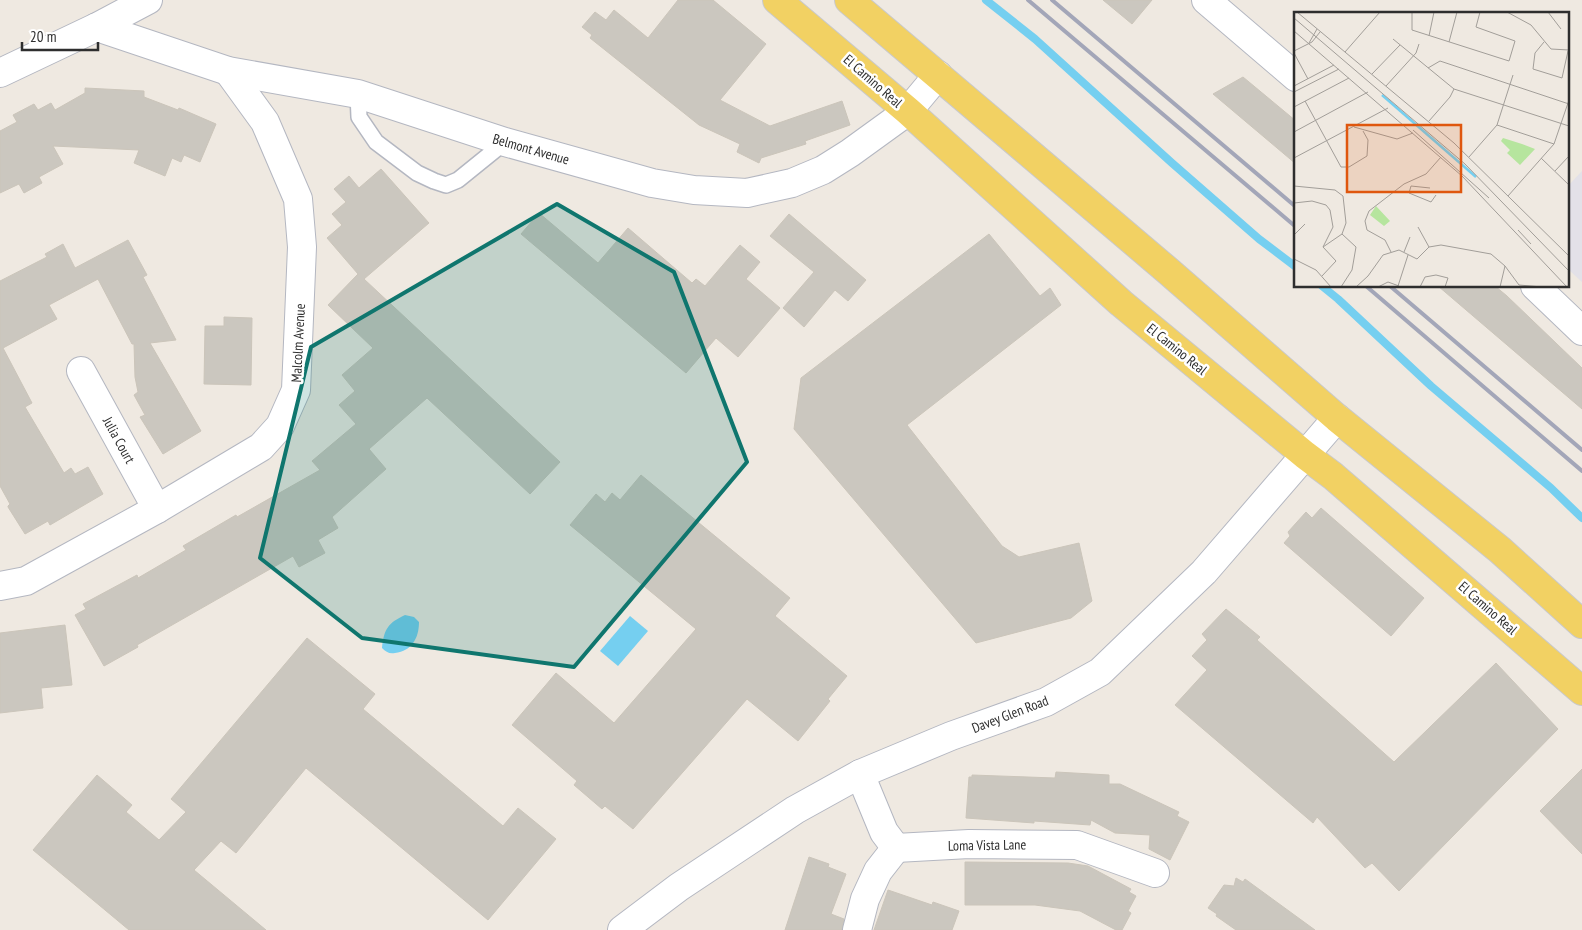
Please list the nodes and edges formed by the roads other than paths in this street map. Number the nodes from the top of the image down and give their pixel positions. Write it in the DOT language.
graph roads {
  1 [pos="148,0"];
  2 [pos="778,0"];
  3 [pos="849,0"];
  4 [pos="1206,0"];
  5 [pos="97,27"];
  6 [pos="228,71"];
  7 [pos="0,74"];
  8 [pos="938,75"];
  9 [pos="1294,75"];
  10 [pos="358,94"];
  11 [pos="908,111"];
  12 [pos="505,142"];
  13 [pos="1537,288"];
  14 [pos="1582,331"];
  15 [pos="81,371"];
  16 [pos="1337,418"];
  17 [pos="1305,455"];
  18 [pos="157,509"];
  19 [pos="0,586"];
  20 [pos="1582,624"];
  21 [pos="1582,691"];
  22 [pos="860,774"];
  23 [pos="896,848"];
  24 [pos="1155,873"];
  25 [pos="622,930"];
  26 [pos="857,930"];
  1 -- 5 [label="street"];
  2 -- 11 [label="main road, El Camino Real"];
  3 -- 8 [label="main road"];
  4 -- 9 [label="street"];
  5 -- 6 [label="street, Belmont Avenue"];
  5 -- 7 [label="street"];
  6 -- 10 [label="street, Belmont Avenue"];
  6 -- 18 [label="street, Malcolm Avenue"];
  8 -- 11 [label="street, Belmont Avenue"];
  8 -- 16 [label="main road"];
  10 -- 12 [label="street, Belmont Avenue"];
  10 -- 12 [label="lane"];
  11 -- 12 [label="street, Belmont Avenue"];
  11 -- 17 [label="main road, El Camino Real"];
  13 -- 14 [label="street"];
  15 -- 18 [label="street, Julia Court"];
  16 -- 17 [label="street, Davey Glen Road"];
  16 -- 20 [label="main road"];
  17 -- 21 [label="main road, El Camino Real"];
  17 -- 22 [label="street, Davey Glen Road"];
  18 -- 19 [label="street, Malcolm Avenue"];
  22 -- 23 [label="street"];
  22 -- 25 [label="street, Davey Glen Road"];
  23 -- 24 [label="street, Loma Vista Lane"];
  23 -- 26 [label="street"];
}
